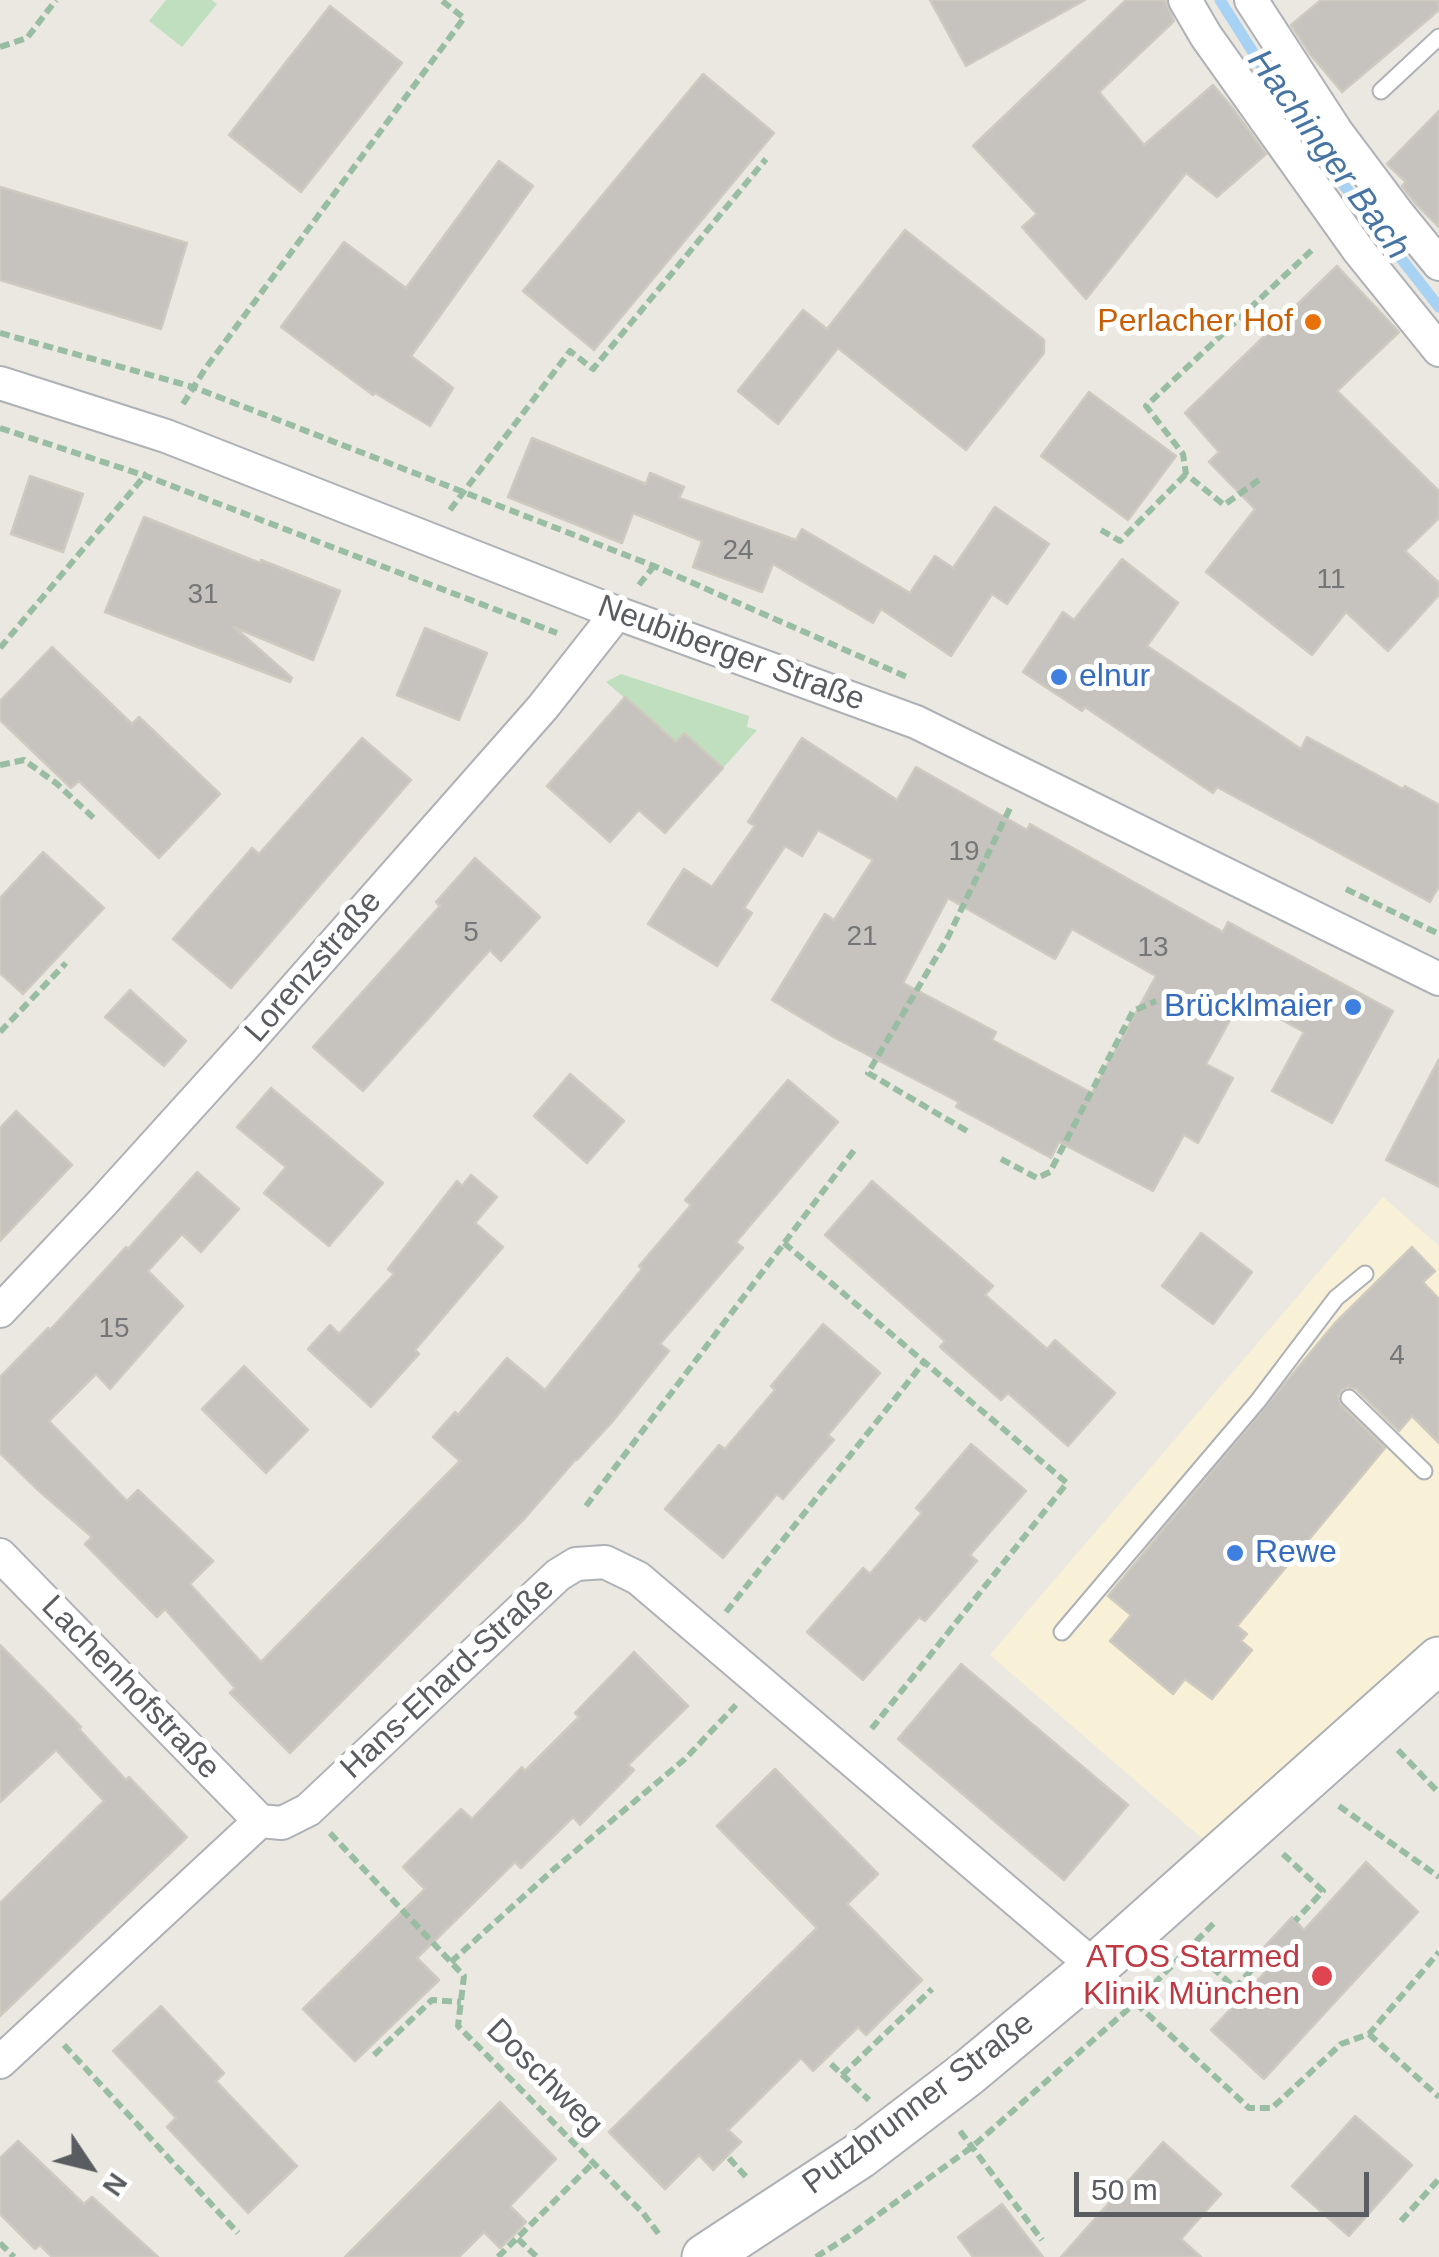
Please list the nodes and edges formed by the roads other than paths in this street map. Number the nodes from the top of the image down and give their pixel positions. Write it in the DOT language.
graph roads {
  1 [pos="1185,0"];
  2 [pos="1233,16"];
  3 [pos="1439,37"];
  4 [pos="1380,91"];
  5 [pos="1439,264"];
  6 [pos="1439,350"];
  7 [pos="0,383"];
  8 [pos="618,613"];
  9 [pos="1439,979"];
  10 [pos="1365,1274"];
  11 [pos="0,1311"];
  12 [pos="1349,1398"];
  13 [pos="1424,1471"];
  14 [pos="0,1554"];
  15 [pos="1062,1632"];
  16 [pos="1439,1660"];
  17 [pos="260,1821"];
  18 [pos="1095,1967"];
  19 [pos="0,2062"];
  20 [pos="705,2257"];
  1 -- 2 [label="street"];
  2 -- 5 [label="street"];
  2 -- 6 [label="street"];
  3 -- 4 [label="lane"];
  7 -- 8 [label="street, Neubiberger Straße"];
  8 -- 9 [label="street, Neubiberger Straße"];
  8 -- 11 [label="street, Lorenzstraße"];
  10 -- 15 [label="lane"];
  12 -- 13 [label="lane"];
  14 -- 17 [label="street, Lachenhofstraße"];
  16 -- 18 [label="main road, Putzbrunner Straße"];
  17 -- 18 [label="street, Hans-Ehard-Straße"];
  17 -- 19 [label="street"];
  18 -- 20 [label="main road, Putzbrunner Straße"];
}
